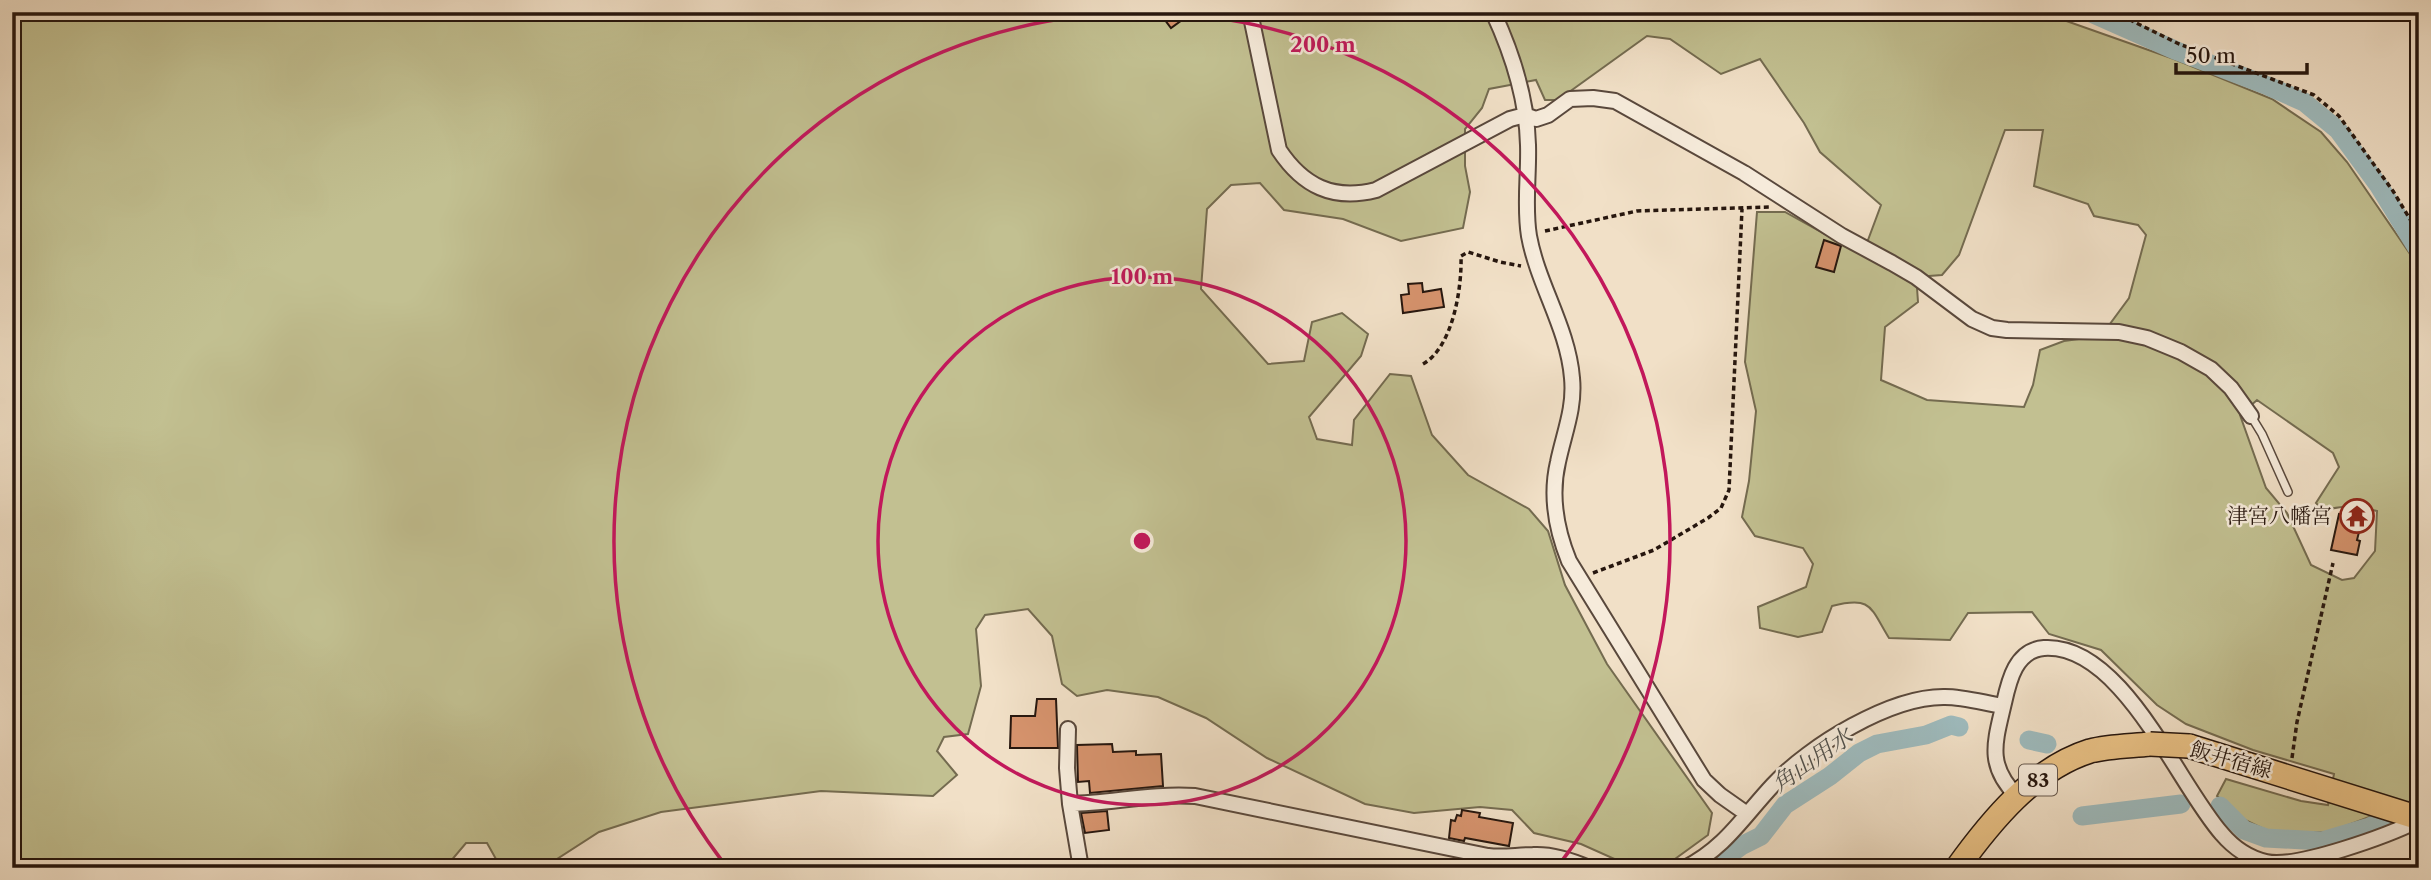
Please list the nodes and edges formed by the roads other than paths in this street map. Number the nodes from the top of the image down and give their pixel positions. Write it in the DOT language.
graph roads {
  1 [pos="1250,12"];
  2 [pos="1493,12"];
  3 [pos="1525,115"];
  4 [pos="2251,416"];
  5 [pos="2288,492"];
  6 [pos="2003,706"];
  7 [pos="1068,729"];
  8 [pos="2017,796"];
  9 [pos="1070,804"];
  10 [pos="1747,814"];
  11 [pos="2419,819"];
  12 [pos="1966,859"];
  13 [pos="1081,868"];
  14 [pos="1589,868"];
  15 [pos="1685,868"];
  1 -- 3 [label="street"];
  2 -- 3 [label="street"];
  3 -- 4 [label="street"];
  3 -- 10 [label="street"];
  4 -- 5 [label="lane"];
  6 -- 8 [label="street"];
  6 -- 10 [label="street"];
  6 -- 11 [label="street"];
  7 -- 9 [label="street"];
  8 -- 11 [label="main road, 飯井宿線 / 83, bridge"];
  8 -- 12 [label="main road, 飯井宿線 / 83"];
  9 -- 13 [label="street"];
  9 -- 14 [label="street"];
  10 -- 15 [label="street"];
}
